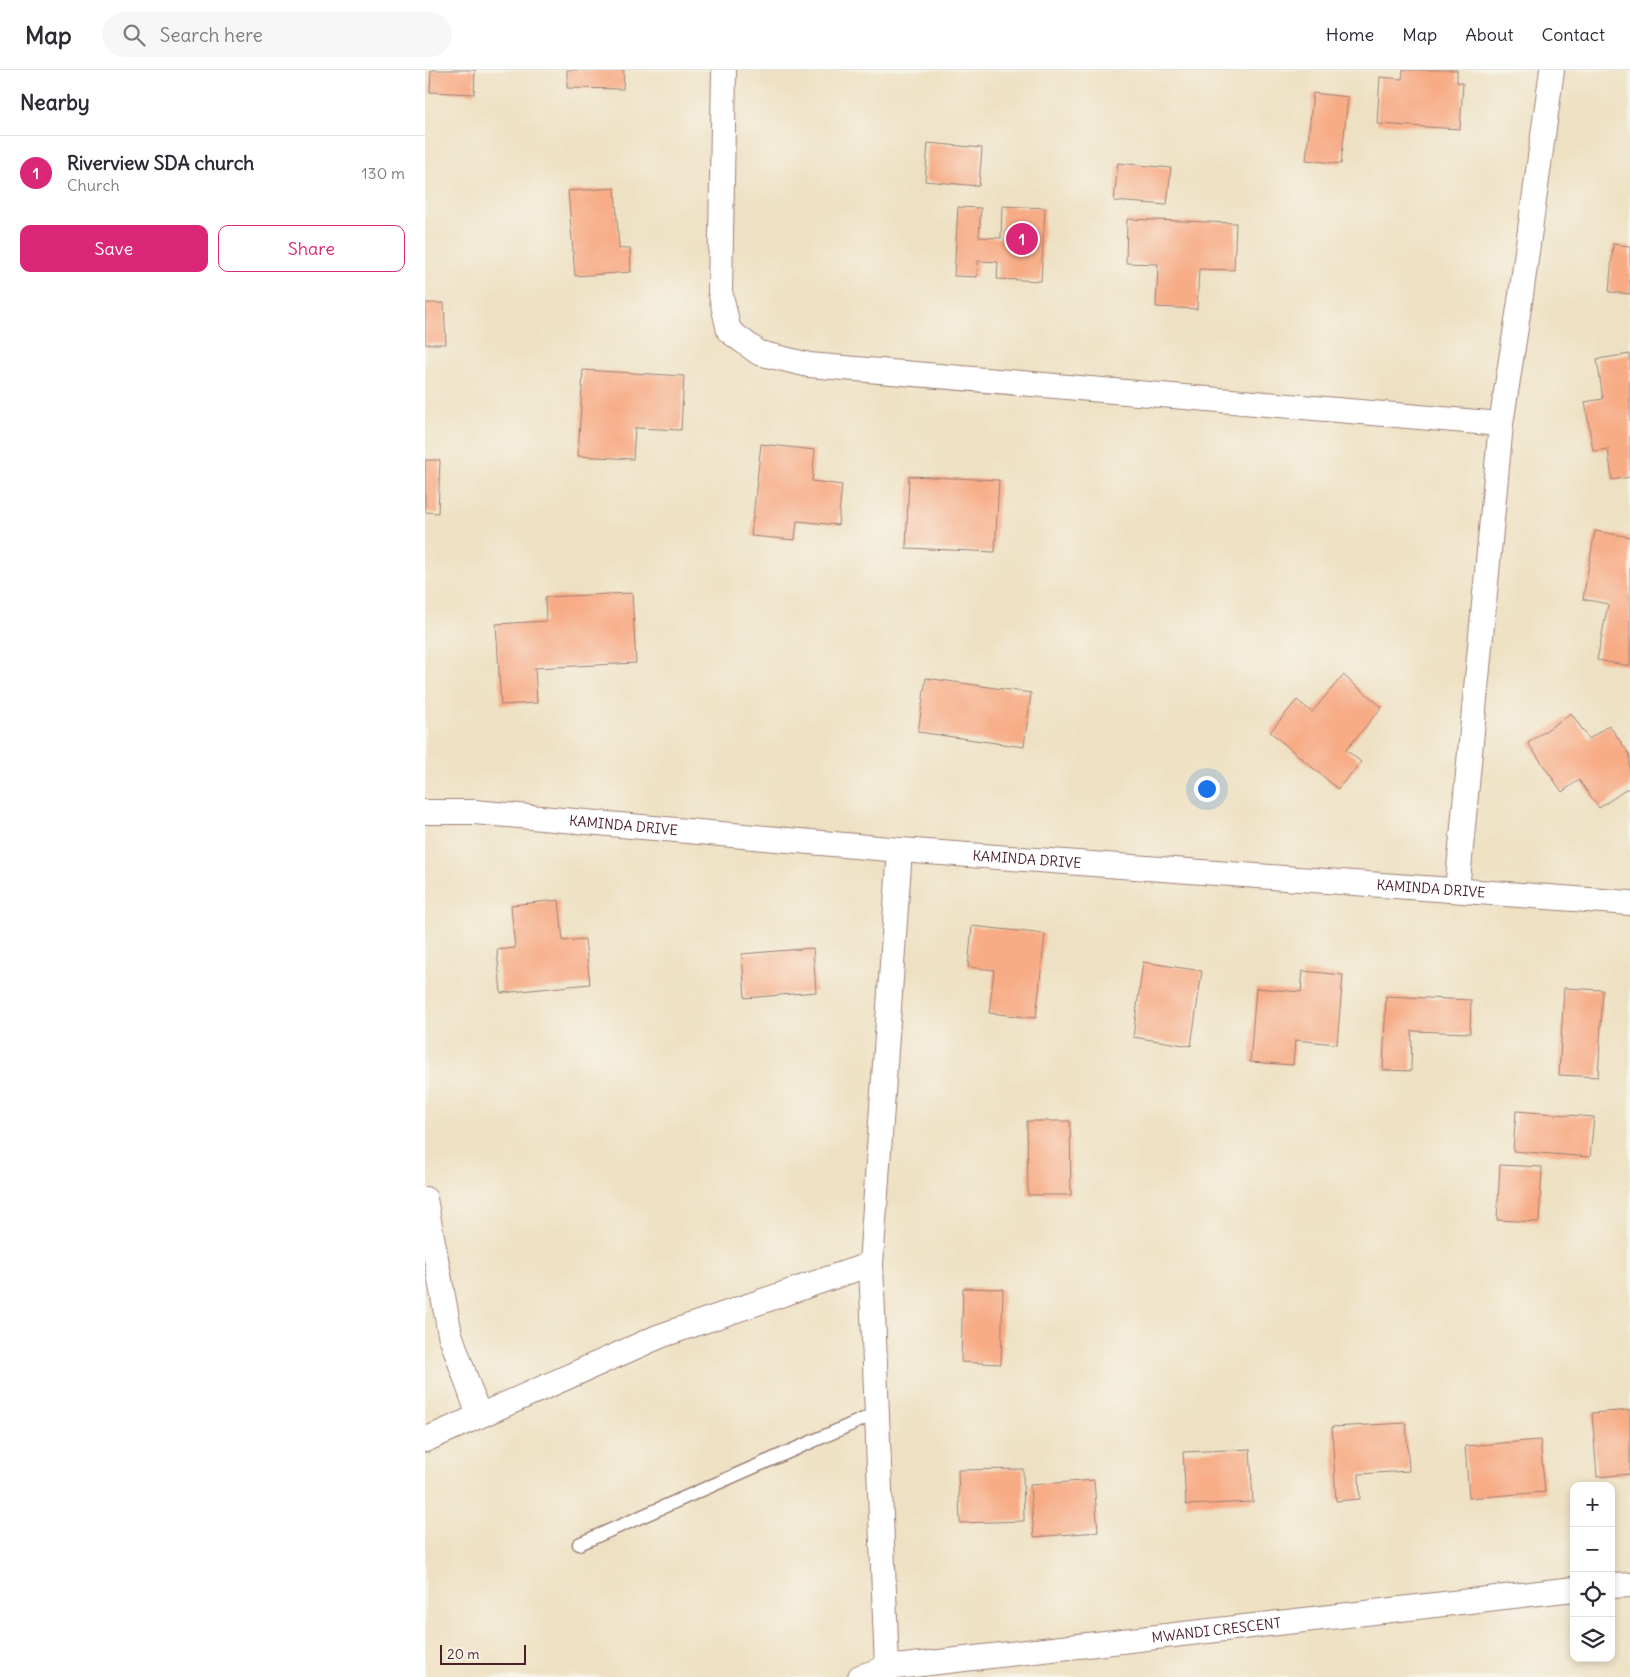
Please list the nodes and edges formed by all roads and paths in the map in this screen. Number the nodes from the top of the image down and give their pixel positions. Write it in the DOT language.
graph roads {
  1 [pos="724,70"];
  2 [pos="1552,70"];
  3 [pos="1501,424"];
  4 [pos="425,812"];
  5 [pos="900,850"];
  6 [pos="1457,890"];
  7 [pos="1630,903"];
  8 [pos="425,1199"];
  9 [pos="871,1264"];
  10 [pos="877,1413"];
  11 [pos="479,1416"];
  12 [pos="425,1440"];
  13 [pos="579,1544"];
  14 [pos="1630,1585"];
  15 [pos="1615,1586"];
  16 [pos="1570,1589"];
  17 [pos="887,1668"];
  18 [pos="860,1677"];
  1 -- 3 [label="street"];
  2 -- 3 [label="street"];
  3 -- 6 [label="street"];
  4 -- 5 [label="street, KAMINDA DRIVE"];
  5 -- 6 [label="street, KAMINDA DRIVE"];
  5 -- 9 [label="street"];
  6 -- 7 [label="street, KAMINDA DRIVE"];
  8 -- 11 [label="street"];
  9 -- 10 [label="street"];
  9 -- 11 [label="street"];
  10 -- 13 [label="lane"];
  10 -- 17 [label="street"];
  11 -- 12 [label="street"];
  14 -- 15 [label="street"];
  16 -- 17 [label="street, MWANDI CRESCENT"];
  17 -- 18 [label="street, MWANDI CRESCENT"];
}
